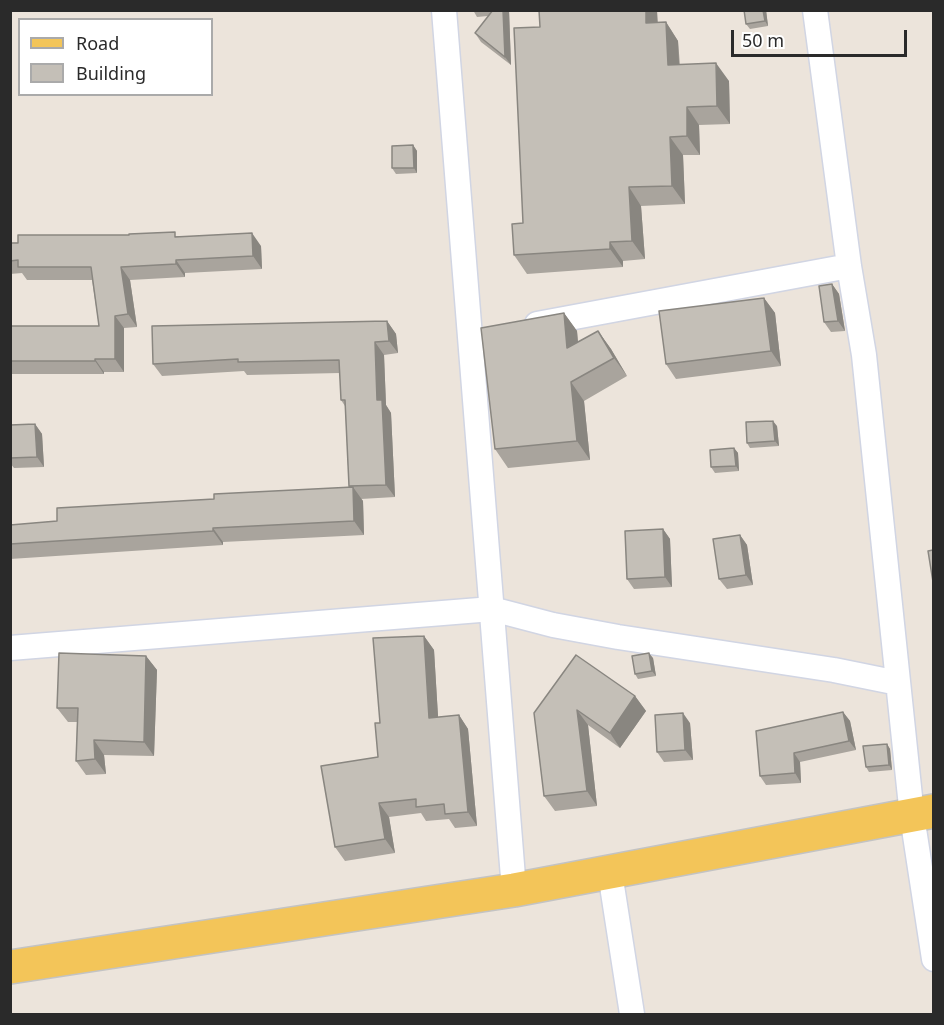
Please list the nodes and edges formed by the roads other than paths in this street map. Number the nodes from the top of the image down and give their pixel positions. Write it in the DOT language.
graph roads {
  1 [pos="444,10"];
  2 [pos="814,10"];
  3 [pos="849,266"];
  4 [pos="493,332"];
  5 [pos="492,609"];
  6 [pos="10,648"];
  7 [pos="898,683"];
  8 [pos="923,813"];
  9 [pos="610,873"];
  10 [pos="514,890"];
  11 [pos="933,959"];
  12 [pos="10,967"];
  13 [pos="632,1014"];
  1 -- 4 [label="street"];
  2 -- 3 [label="street"];
  3 -- 4 [label="street"];
  3 -- 7 [label="street"];
  4 -- 5 [label="street"];
  5 -- 6 [label="street"];
  5 -- 7 [label="street"];
  5 -- 10 [label="street"];
  7 -- 8 [label="street"];
  8 -- 9 [label="main road"];
  8 -- 11 [label="street"];
  9 -- 10 [label="main road"];
  9 -- 13 [label="street"];
  10 -- 12 [label="main road"];
}
